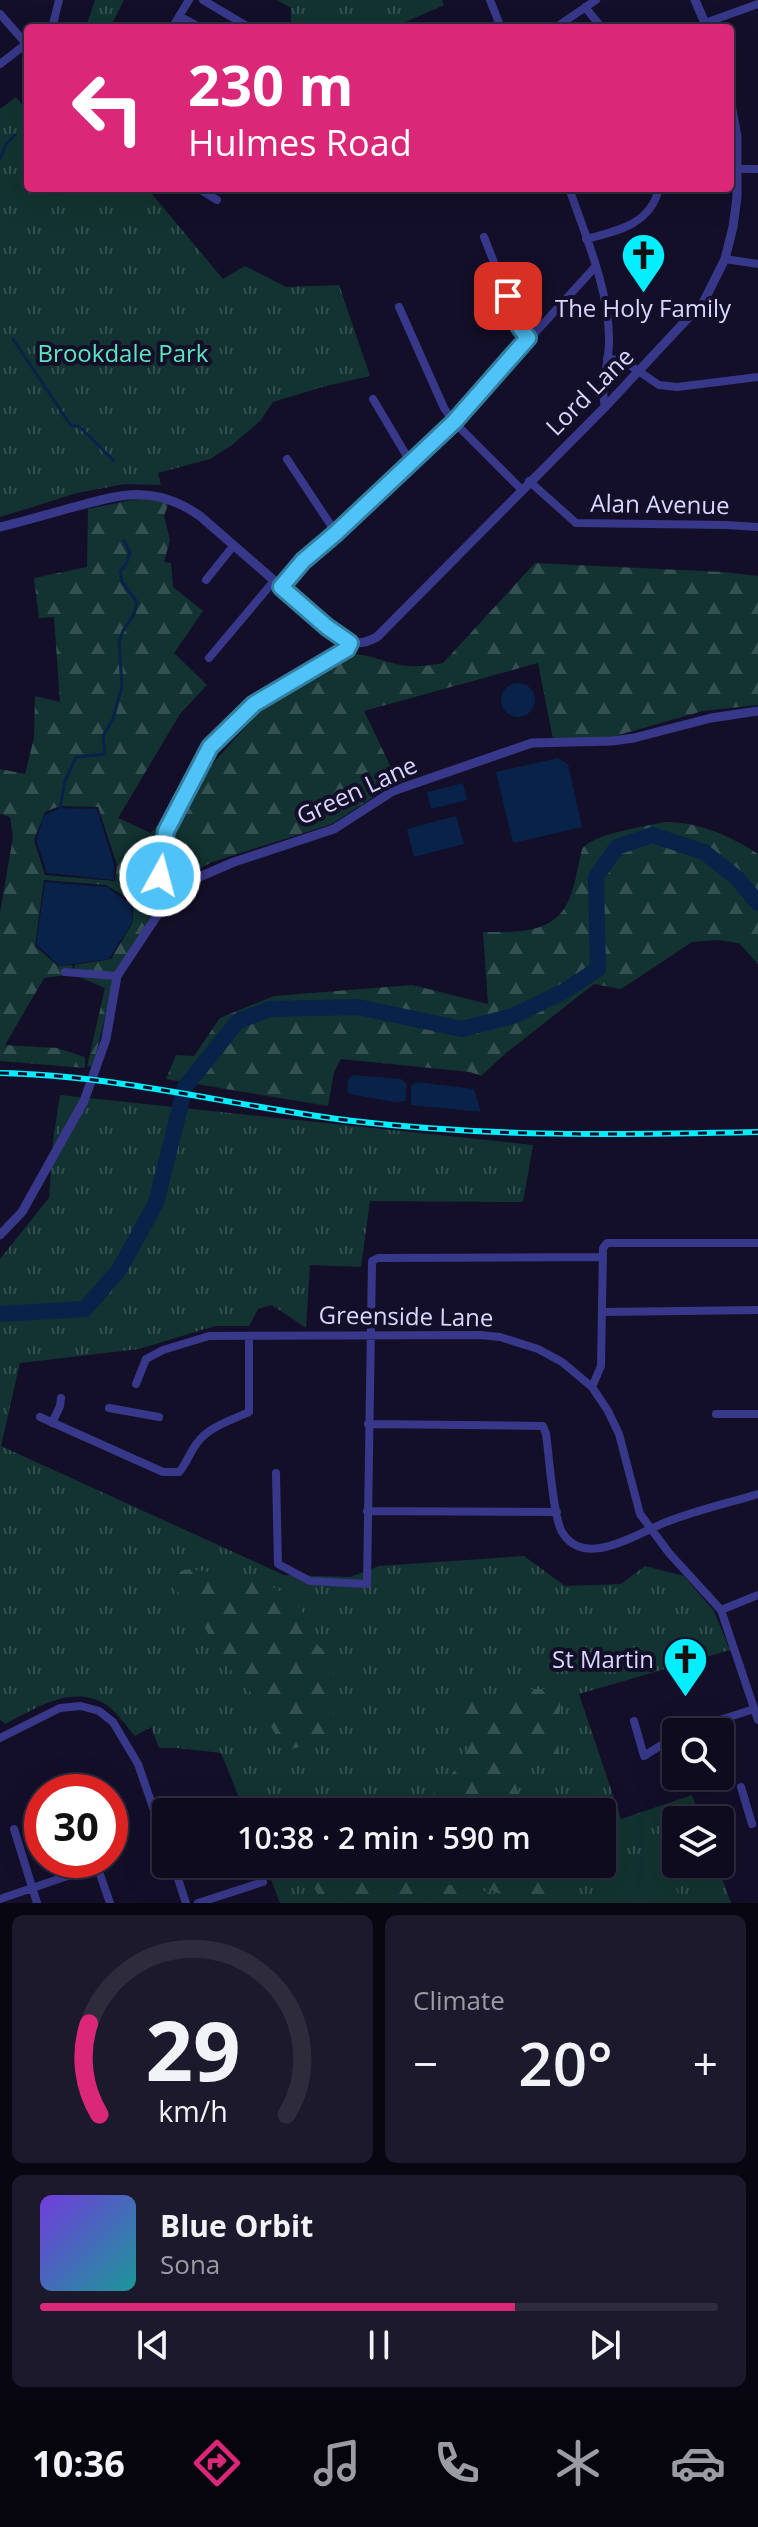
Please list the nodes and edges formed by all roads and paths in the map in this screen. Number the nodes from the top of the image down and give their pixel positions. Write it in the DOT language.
graph roads {
  1 [pos="59,0"];
  2 [pos="189,0"];
  3 [pos="203,0"];
  4 [pos="490,0"];
  5 [pos="596,0"];
  6 [pos="695,0"];
  7 [pos="758,4"];
  8 [pos="585,7"];
  9 [pos="0,14"];
  10 [pos="179,16"];
  11 [pos="53,24"];
  12 [pos="174,24"];
  13 [pos="194,24"];
  14 [pos="243,24"];
  15 [pos="499,24"];
  16 [pos="561,24"];
  17 [pos="599,24"];
  18 [pos="706,24"];
  19 [pos="708,24"];
  20 [pos="24,42"];
  21 [pos="24,47"];
  22 [pos="0,64"];
  23 [pos="734,120"];
  24 [pos="739,169"];
  25 [pos="758,169"];
  26 [pos="204,192"];
  27 [pos="570,192"];
  28 [pos="657,192"];
  29 [pos="217,200"];
  30 [pos="484,237"];
  31 [pos="586,239"];
  32 [pos="725,259"];
  33 [pos="758,264"];
  34 [pos="595,267"];
  35 [pos="399,307"];
  36 [pos="528,338"];
  37 [pos="607,358"];
  38 [pos="639,372"];
  39 [pos="758,377"];
  40 [pos="373,399"];
  41 [pos="605,407"];
  42 [pos="454,422"];
  43 [pos="287,459"];
  44 [pos="411,463"];
  45 [pos="529,481"];
  46 [pos="521,489"];
  47 [pos="0,527"];
  48 [pos="758,527"];
  49 [pos="336,533"];
  50 [pos="234,545"];
  51 [pos="206,580"];
  52 [pos="277,585"];
  53 [pos="350,643"];
  54 [pos="209,658"];
  55 [pos="758,711"];
  56 [pos="168,895"];
  57 [pos="65,972"];
  58 [pos="117,976"];
  59 [pos="0,1235"];
  60 [pos="758,1243"];
  61 [pos="603,1257"];
  62 [pos="758,1310"];
  63 [pos="603,1312"];
  64 [pos="369,1335"];
  65 [pos="249,1336"];
  66 [pos="136,1384"];
  67 [pos="592,1387"];
  68 [pos="61,1398"];
  69 [pos="109,1408"];
  70 [pos="716,1414"];
  71 [pos="758,1414"];
  72 [pos="40,1417"];
  73 [pos="159,1417"];
  74 [pos="52,1423"];
  75 [pos="368,1424"];
  76 [pos="276,1473"];
  77 [pos="758,1494"];
  78 [pos="367,1511"];
  79 [pos="557,1512"];
  80 [pos="650,1529"];
  81 [pos="758,1595"];
  82 [pos="721,1610"];
  83 [pos="754,1709"];
  84 [pos="726,1718"];
  85 [pos="758,1720"];
  86 [pos="634,1721"];
  87 [pos="0,1738"];
  88 [pos="662,1745"];
  89 [pos="741,1787"];
  90 [pos="758,1798"];
  91 [pos="747,1801"];
  92 [pos="152,1805"];
  93 [pos="752,1824"];
  94 [pos="14,1829"];
  95 [pos="58,1878"];
  96 [pos="101,1878"];
  97 [pos="178,1878"];
  98 [pos="263,1882"];
  99 [pos="32,1888"];
  100 [pos="0,1899"];
  101 [pos="37,1903"];
  102 [pos="110,1903"];
  103 [pos="186,1903"];
  104 [pos="198,1903"];
  1 -- 11 [label="street"];
  2 -- 10 [label="street"];
  3 -- 14 [label="street"];
  4 -- 15 [label="street"];
  5 -- 8 [label="street"];
  6 -- 18 [label="street"];
  7 -- 19 [label="street"];
  8 -- 16 [label="street"];
  8 -- 17 [label="street"];
  9 -- 20 [label="street"];
  10 -- 12 [label="street"];
  10 -- 13 [label="street"];
  21 -- 22 [label="street"];
  23 -- 24 [label="street, Lord Lane"];
  24 -- 25 [label="street"];
  24 -- 32 [label="street, Lord Lane"];
  26 -- 29 [label="street"];
  27 -- 31 [label="street"];
  28 -- 31 [label="street"];
  30 -- 36 [label="street"];
  31 -- 34 [label="street"];
  32 -- 33 [label="street"];
  32 -- 38 [label="street, Lord Lane"];
  34 -- 36 [label="street"];
  34 -- 37 [label="street"];
  35 -- 42 [label="street"];
  36 -- 42 [label="street"];
  37 -- 38 [label="street"];
  37 -- 41 [label="street"];
  38 -- 39 [label="street"];
  38 -- 41 [label="street, Lord Lane"];
  40 -- 44 [label="street"];
  41 -- 45 [label="street, Lord Lane"];
  42 -- 44 [label="street"];
  42 -- 46 [label="street"];
  43 -- 49 [label="street"];
  44 -- 49 [label="street"];
  45 -- 46 [label="street, Lord Lane"];
  45 -- 48 [label="street, Alan Avenue"];
  46 -- 53 [label="street, Lord Lane"];
  47 -- 50 [label="street"];
  49 -- 52 [label="street"];
  50 -- 51 [label="street"];
  50 -- 52 [label="street"];
  52 -- 53 [label="street"];
  52 -- 54 [label="street"];
  53 -- 56 [label="street"];
  55 -- 56 [label="street, Green Lane"];
  56 -- 58 [label="street, Green Lane"];
  57 -- 58 [label="street"];
  58 -- 59 [label="street"];
  60 -- 61 [label="street"];
  61 -- 63 [label="street"];
  61 -- 64 [label="street"];
  62 -- 63 [label="street"];
  63 -- 67 [label="street"];
  64 -- 65 [label="street, Greenside Lane"];
  64 -- 67 [label="street, Greenside Lane"];
  64 -- 75 [label="street"];
  65 -- 66 [label="street, Greenside Lane"];
  65 -- 74 [label="street"];
  67 -- 80 [label="street, Greenside Lane"];
  68 -- 74 [label="street"];
  69 -- 73 [label="street"];
  70 -- 71 [label="street"];
  72 -- 74 [label="street"];
  75 -- 78 [label="street"];
  75 -- 79 [label="street"];
  76 -- 78 [label="street"];
  77 -- 80 [label="street"];
  78 -- 79 [label="street"];
  79 -- 80 [label="street"];
  80 -- 82 [label="street, Greenside Lane"];
  81 -- 82 [label="street"];
  82 -- 83 [label="street, Greenside Lane"];
  83 -- 84 [label="street"];
  83 -- 85 [label="street, Greenside Lane"];
  86 -- 88 [label="street"];
  87 -- 92 [label="street"];
  89 -- 91 [label="street"];
  90 -- 91 [label="street"];
  91 -- 93 [label="street"];
  94 -- 99 [label="street"];
  95 -- 99 [label="street"];
  96 -- 102 [label="street"];
  97 -- 103 [label="street"];
  98 -- 104 [label="street"];
  99 -- 100 [label="street"];
  99 -- 101 [label="street"];
}
